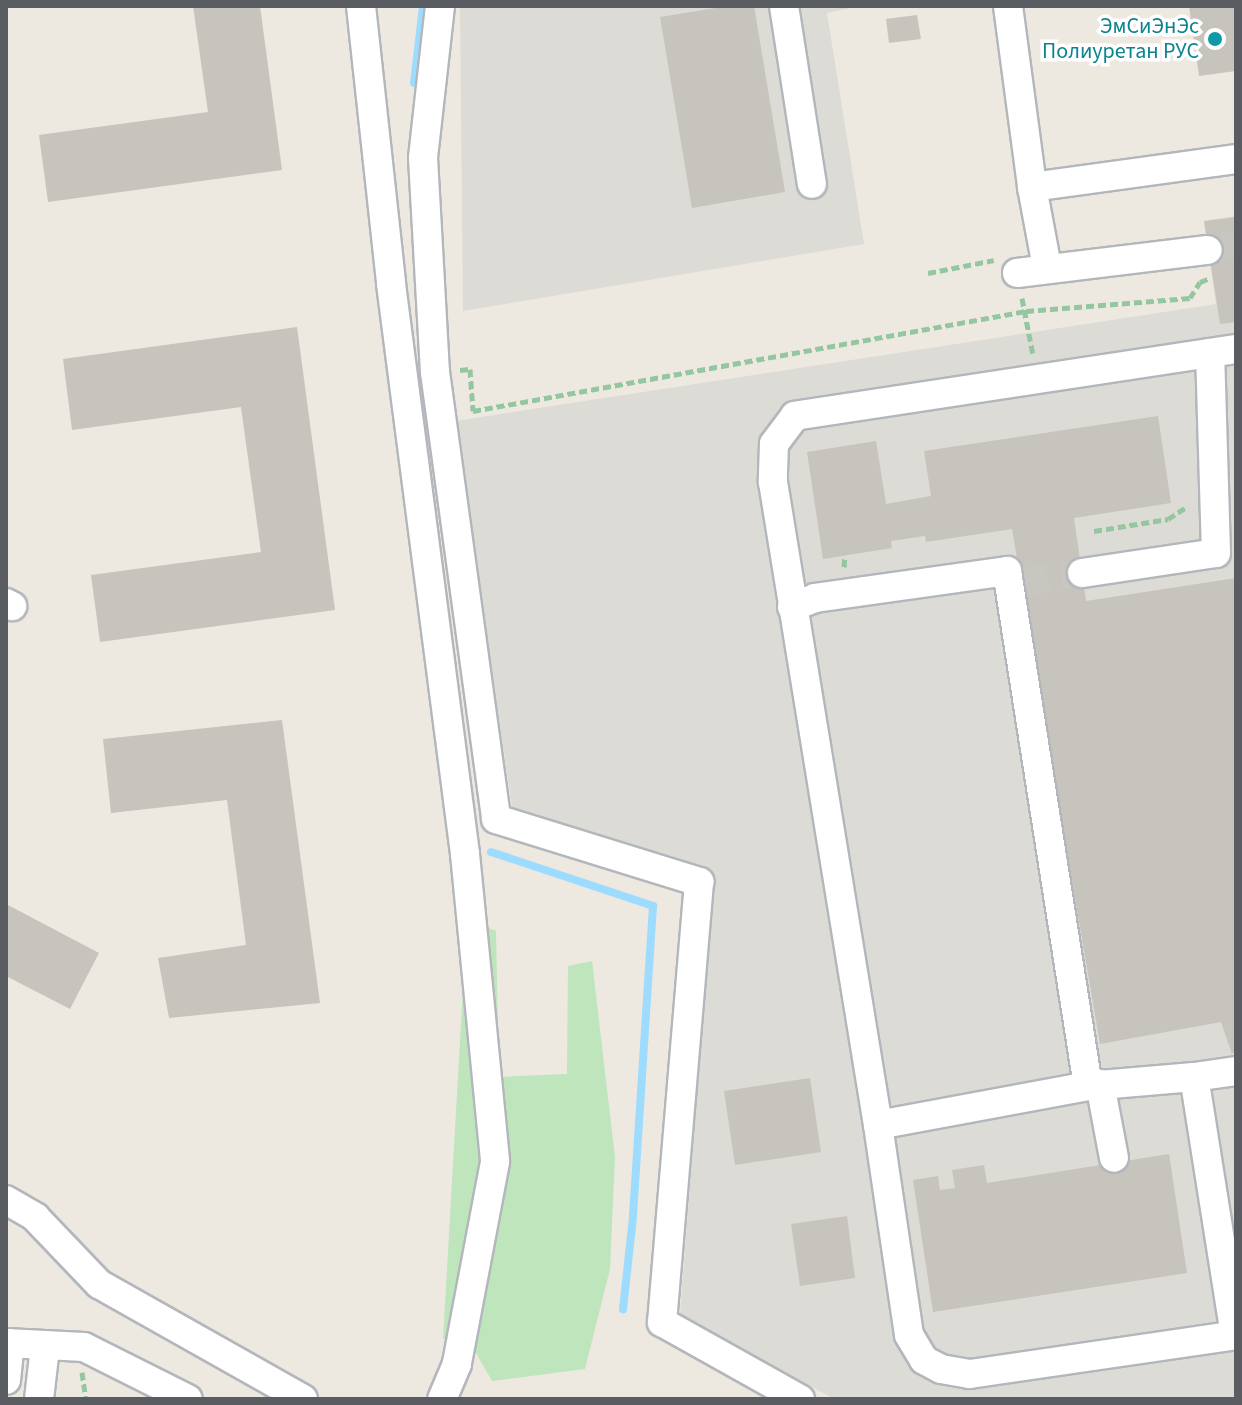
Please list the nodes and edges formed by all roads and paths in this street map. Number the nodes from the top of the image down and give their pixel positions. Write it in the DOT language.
graph roads {
  1 [pos="361,6"];
  2 [pos="440,6"];
  3 [pos="784,6"];
  4 [pos="1008,6"];
  5 [pos="1236,159"];
  6 [pos="812,184"];
  7 [pos="1032,187"];
  8 [pos="1210,263"];
  9 [pos="1047,267"];
  10 [pos="928,273"];
  11 [pos="1017,273"];
  12 [pos="1026,311"];
  13 [pos="1223,351"];
  14 [pos="470,369"];
  15 [pos="1033,379"];
  16 [pos="1192,498"];
  17 [pos="1094,531"];
  18 [pos="845,556"];
  19 [pos="1082,573"];
  20 [pos="838,575"];
  21 [pos="792,607"];
  22 [pos="1236,1071"];
  23 [pos="1194,1077"];
  24 [pos="1094,1085"];
  25 [pos="878,1125"];
  26 [pos="1114,1158"];
  27 [pos="6,1200"];
  28 [pos="1236,1335"];
  29 [pos="8,1343"];
  30 [pos="45,1347"];
  31 [pos="6,1380"];
  32 [pos="39,1399"];
  33 [pos="188,1399"];
  34 [pos="303,1399"];
  35 [pos="442,1399"];
  36 [pos="800,1399"];
  1 -- 35 [label="lane"];
  2 -- 36 [label="lane"];
  3 -- 6 [label="lane"];
  4 -- 7 [label="lane"];
  5 -- 7 [label="lane"];
  7 -- 9 [label="lane"];
  8 -- 9 [label="lane"];
  8 -- 12 [label="path"];
  9 -- 11 [label="lane"];
  10 -- 11 [label="path"];
  11 -- 12 [label="path"];
  12 -- 14 [label="path"];
  12 -- 15 [label="path"];
  13 -- 15 [label="lane"];
  13 -- 19 [label="lane"];
  15 -- 21 [label="lane"];
  16 -- 17 [label="path"];
  18 -- 20 [label="path"];
  21 -- 24 [label="lane"];
  21 -- 25 [label="lane"];
  22 -- 23 [label="lane"];
  23 -- 24 [label="lane"];
  23 -- 28 [label="lane"];
  24 -- 25 [label="lane"];
  24 -- 26 [label="lane"];
  25 -- 28 [label="lane"];
  27 -- 34 [label="lane"];
  29 -- 30 [label="lane"];
  29 -- 31 [label="lane"];
  30 -- 32 [label="lane"];
  30 -- 33 [label="lane"];
}
